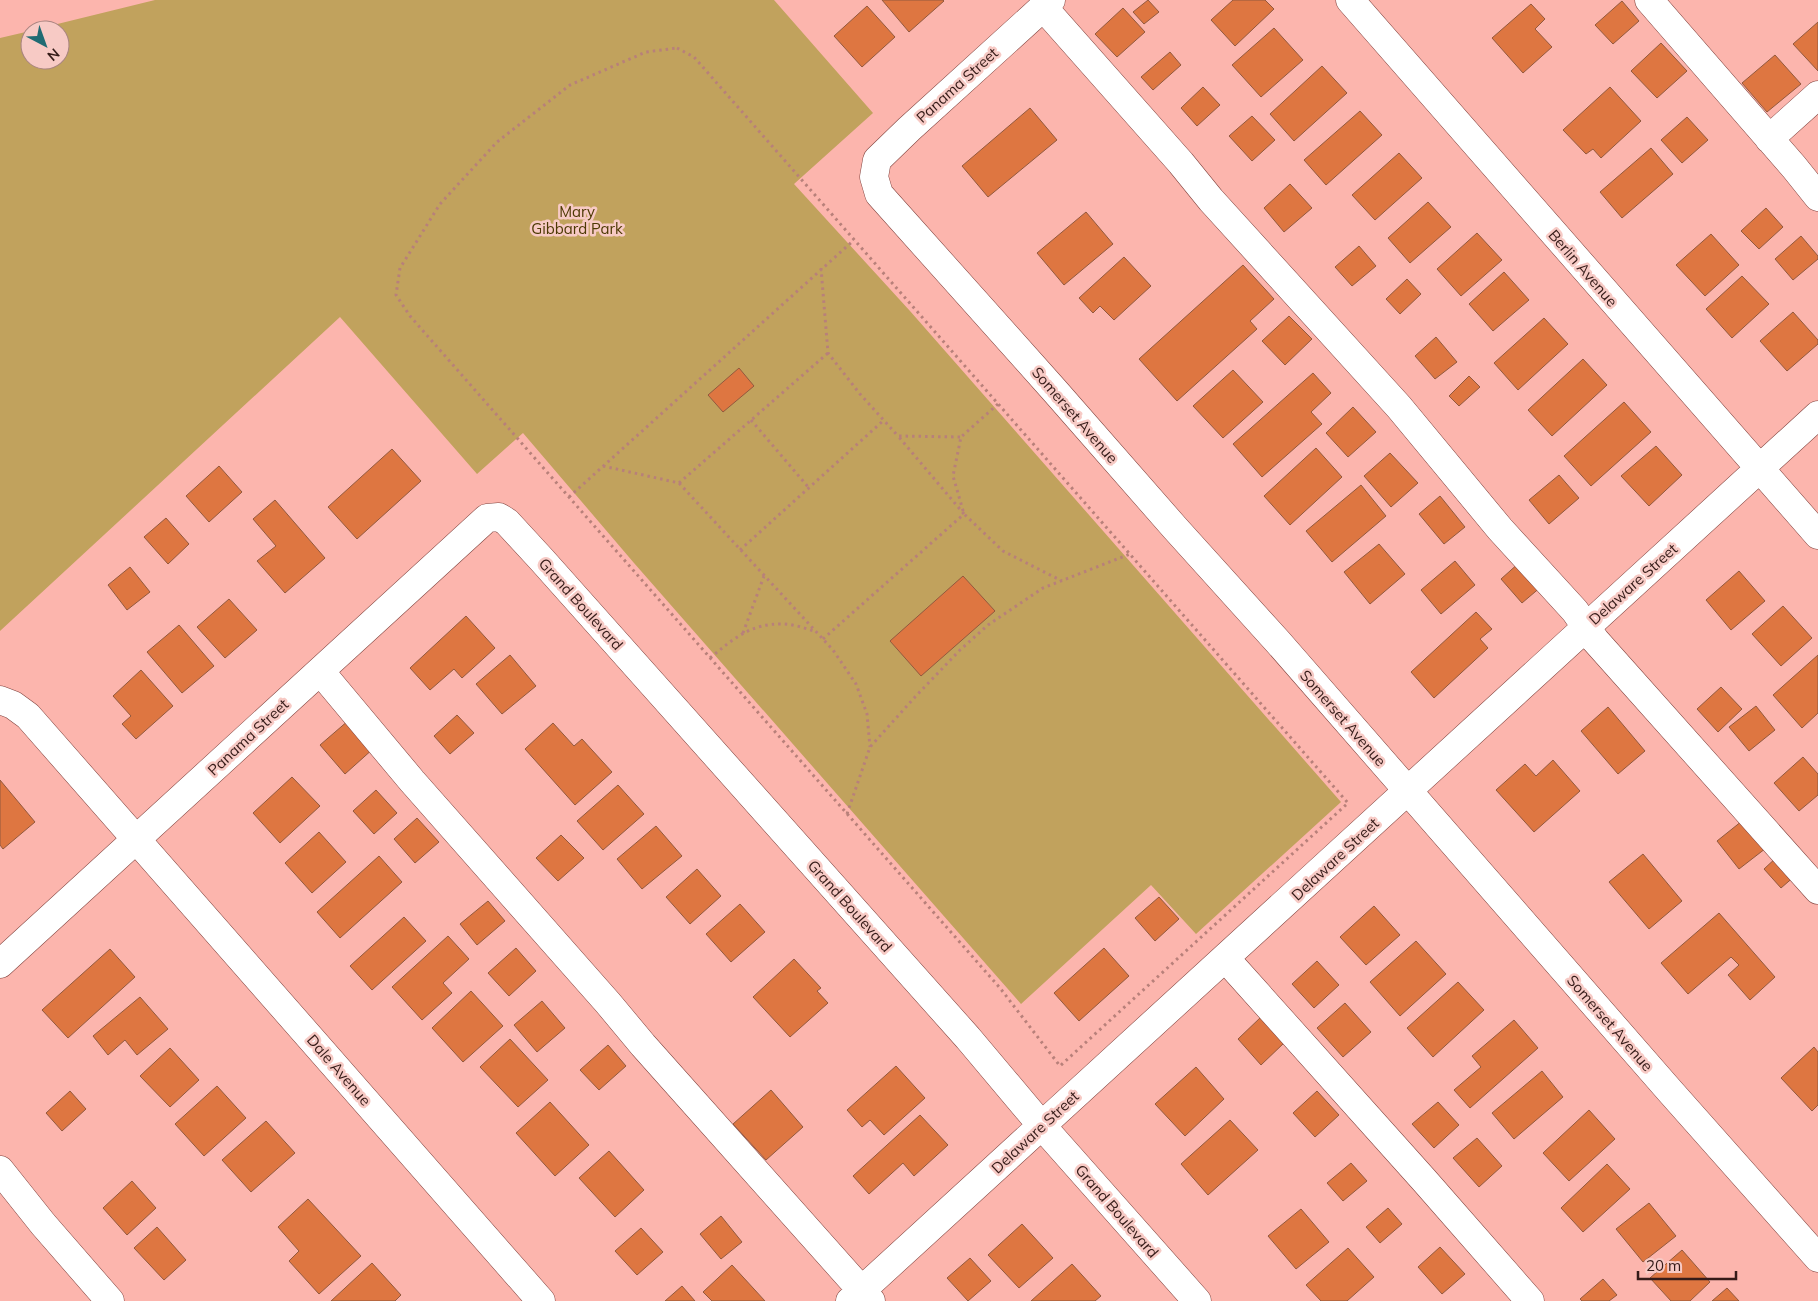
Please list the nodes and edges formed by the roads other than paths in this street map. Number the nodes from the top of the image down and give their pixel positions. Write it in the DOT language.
graph roads {
  1 [pos="1350,0"];
  2 [pos="1650,0"];
  3 [pos="1047,4"];
  4 [pos="1818,95"];
  5 [pos="1769,139"];
  6 [pos="874,176"];
  7 [pos="1818,197"];
  8 [pos="1818,416"];
  9 [pos="1760,469"];
  10 [pos="499,517"];
  11 [pos="1818,535"];
  12 [pos="1586,626"];
  13 [pos="320,671"];
  14 [pos="0,700"];
  15 [pos="1408,792"];
  16 [pos="136,840"];
  17 [pos="1818,890"];
  18 [pos="1226,959"];
  19 [pos="0,964"];
  20 [pos="1042,1126"];
  21 [pos="0,1170"];
  22 [pos="1818,1258"];
  23 [pos="527,1296"];
  24 [pos="861,1297"];
  25 [pos="110,1301"];
  26 [pos="1197,1301"];
  27 [pos="1530,1301"];
  1 -- 9 [label="street, Berlin Avenue"];
  2 -- 5 [label="street"];
  3 -- 6 [label="street, Panama Street"];
  3 -- 12 [label="street"];
  4 -- 5 [label="street"];
  5 -- 7 [label="street"];
  6 -- 15 [label="street, Somerset Avenue"];
  8 -- 9 [label="street, Delaware Street"];
  9 -- 11 [label="street, Berlin Avenue"];
  9 -- 12 [label="street, Delaware Street"];
  10 -- 13 [label="street, Panama Street"];
  10 -- 20 [label="street, Grand Boulevard"];
  12 -- 15 [label="street, Delaware Street"];
  12 -- 17 [label="street"];
  13 -- 16 [label="street, Panama Street"];
  13 -- 24 [label="street"];
  14 -- 16 [label="street, Dale Avenue"];
  15 -- 18 [label="street, Delaware Street"];
  15 -- 22 [label="street, Somerset Avenue"];
  16 -- 19 [label="street, Panama Street"];
  16 -- 23 [label="street, Dale Avenue"];
  18 -- 20 [label="street, Delaware Street"];
  18 -- 27 [label="street"];
  20 -- 24 [label="street, Delaware Street"];
  20 -- 26 [label="street, Grand Boulevard"];
  21 -- 25 [label="street"];
}
